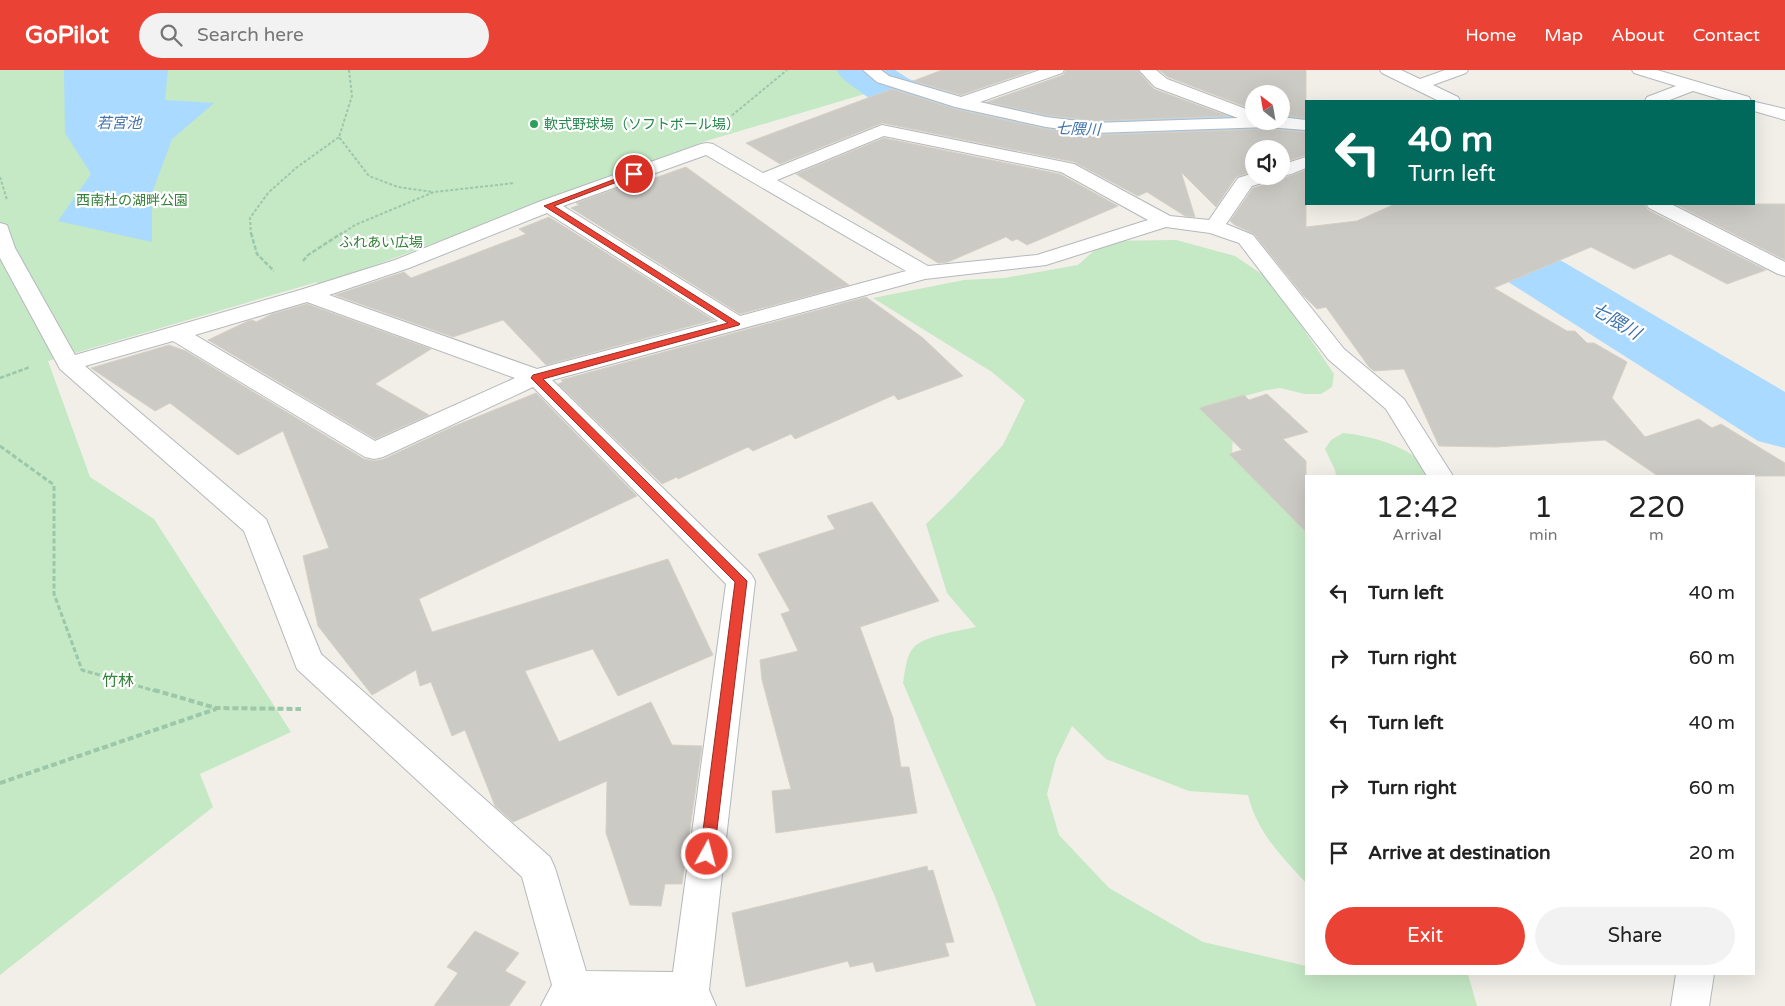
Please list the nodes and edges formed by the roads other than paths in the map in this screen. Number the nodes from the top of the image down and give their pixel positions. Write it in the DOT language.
graph roads {
  1 [pos="870,70"];
  2 [pos="1056,70"];
  3 [pos="1147,70"];
  4 [pos="1388,70"];
  5 [pos="1460,70"];
  6 [pos="1640,70"];
  7 [pos="1419,85"];
  8 [pos="1690,86"];
  9 [pos="1450,100"];
  10 [pos="1655,100"];
  11 [pos="1739,100"];
  12 [pos="961,103"];
  13 [pos="1755,105"];
  14 [pos="1245,114"];
  15 [pos="1785,115"];
  16 [pos="1245,122"];
  17 [pos="1290,123"];
  18 [pos="1305,125"];
  19 [pos="1305,162"];
  20 [pos="1290,167"];
  21 [pos="762,180"];
  22 [pos="1245,182"];
  23 [pos="1658,205"];
  24 [pos="548,206"];
  25 [pos="4,217"];
  26 [pos="1165,221"];
  27 [pos="1214,227"];
  28 [pos="1785,270"];
  29 [pos="924,273"];
  30 [pos="296,291"];
  31 [pos="736,324"];
  32 [pos="176,333"];
  33 [pos="68,364"];
  34 [pos="536,378"];
  35 [pos="1439,475"];
  36 [pos="1694,975"];
  37 [pos="566,998"];
  38 [pos="694,998"];
  39 [pos="1690,1006"];
  1 -- 12 [label="street"];
  2 -- 12 [label="street"];
  3 -- 14 [label="street"];
  4 -- 7 [label="street"];
  5 -- 7 [label="street"];
  6 -- 8 [label="street"];
  7 -- 9 [label="street"];
  8 -- 10 [label="street"];
  8 -- 11 [label="street"];
  12 -- 16 [label="street"];
  13 -- 15 [label="street"];
  17 -- 18 [label="street"];
  19 -- 20 [label="street"];
  21 -- 24 [label="street"];
  21 -- 26 [label="street"];
  21 -- 29 [label="street"];
  22 -- 27 [label="street"];
  23 -- 28 [label="street"];
  24 -- 30 [label="street"];
  24 -- 31 [label="street"];
  25 -- 33 [label="street"];
  26 -- 27 [label="street"];
  26 -- 29 [label="street"];
  27 -- 35 [label="street"];
  29 -- 31 [label="street"];
  30 -- 32 [label="street"];
  30 -- 34 [label="street"];
  31 -- 34 [label="street"];
  32 -- 33 [label="street"];
  32 -- 34 [label="street"];
  33 -- 37 [label="street"];
  34 -- 38 [label="street"];
  36 -- 39 [label="street"];
  37 -- 38 [label="street"];
}
